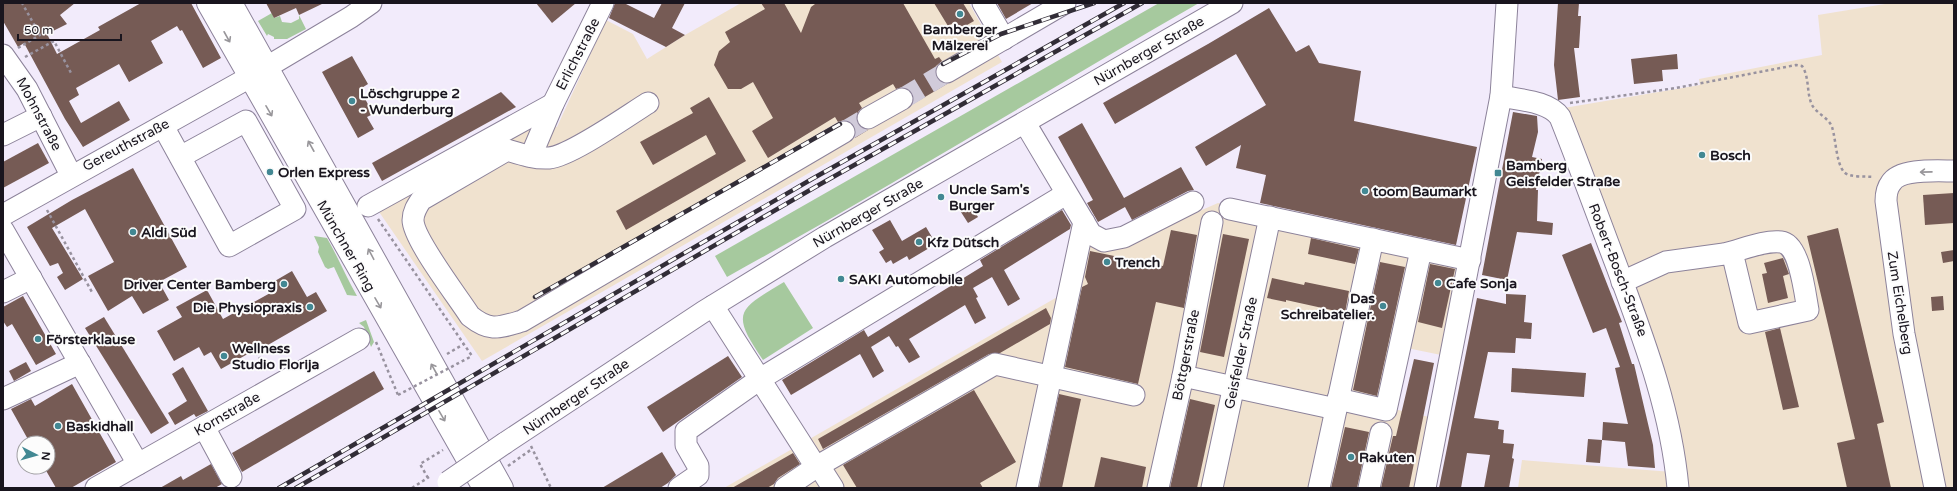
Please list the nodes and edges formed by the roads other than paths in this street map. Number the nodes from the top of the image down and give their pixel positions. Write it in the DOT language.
graph roads {
  1 [pos="208,3"];
  2 [pos="231,3"];
  3 [pos="370,3"];
  4 [pos="603,3"];
  5 [pos="983,3"];
  6 [pos="1065,3"];
  7 [pos="1232,3"];
  8 [pos="1507,3"];
  9 [pos="347,10"];
  10 [pos="1004,38"];
  11 [pos="6,59"];
  12 [pos="258,72"];
  13 [pos="948,72"];
  14 [pos="1501,96"];
  15 [pos="902,99"];
  16 [pos="648,103"];
  17 [pos="553,104"];
  18 [pos="41,116"];
  19 [pos="868,118"];
  20 [pos="1025,123"];
  21 [pos="163,126"];
  22 [pos="844,132"];
  23 [pos="3,135"];
  24 [pos="531,156"];
  25 [pos="180,157"];
  26 [pos="1954,171"];
  27 [pos="71,176"];
  28 [pos="1066,194"];
  29 [pos="1193,202"];
  30 [pos="368,206"];
  31 [pos="1230,209"];
  32 [pos="3,215"];
  33 [pos="1270,217"];
  34 [pos="1212,222"];
  35 [pos="1088,228"];
  36 [pos="3,230"];
  37 [pos="1373,239"];
  38 [pos="1421,250"];
  39 [pos="1732,252"];
  40 [pos="1470,260"];
  41 [pos="31,278"];
  42 [pos="1622,282"];
  43 [pos="3,292"];
  44 [pos="713,306"];
  45 [pos="368,343"];
  46 [pos="80,363"];
  47 [pos="1183,376"];
  48 [pos="1050,377"];
  49 [pos="760,379"];
  50 [pos="1234,387"];
  51 [pos="1134,395"];
  52 [pos="3,399"];
  53 [pos="1337,404"];
  54 [pos="204,427"];
  55 [pos="1381,432"];
  56 [pos="138,464"];
  57 [pos="817,467"];
  58 [pos="231,477"];
  59 [pos="437,480"];
  60 [pos="96,488"];
  61 [pos="484,488"];
  62 [pos="502,488"];
  63 [pos="679,488"];
  64 [pos="785,488"];
  65 [pos="833,488"];
  66 [pos="1027,488"];
  67 [pos="1158,488"];
  68 [pos="1212,488"];
  69 [pos="1319,488"];
  70 [pos="1369,488"];
  71 [pos="1425,488"];
  72 [pos="1678,488"];
  73 [pos="1935,488"];
  1 -- 12 [label="main road, Münchner Ring, one-way"];
  2 -- 12 [label="main road, Münchner Ring"];
  3 -- 9 [label="street, Gereuthstraße"];
  4 -- 17 [label="street, Erlichstraße"];
  5 -- 10 [label="street"];
  6 -- 10 [label="street"];
  7 -- 20 [label="street, Nürnberger Straße"];
  8 -- 14 [label="street"];
  9 -- 12 [label="street, Gereuthstraße"];
  10 -- 13 [label="street"];
  11 -- 18 [label="street, Mohnstraße"];
  12 -- 21 [label="street, Gereuthstraße"];
  12 -- 61 [label="main road, Münchner Ring, one-way"];
  62 -- 12 [label="main road, Münchner Ring, one-way"];
  14 -- 40 [label="street"];
  14 -- 42 [label="street, Robert-Bosch-Straße"];
  15 -- 19 [label="street"];
  16 -- 24 [label="street"];
  17 -- 24 [label="street, Erlichstraße"];
  17 -- 30 [label="street"];
  18 -- 23 [label="street"];
  18 -- 27 [label="street, Mohnstraße"];
  20 -- 28 [label="street"];
  20 -- 44 [label="street, Nürnberger Straße"];
  21 -- 25 [label="street"];
  21 -- 27 [label="street, Gereuthstraße"];
  22 -- 24 [label="street"];
  25 -- 25 [label="street"];
  26 -- 73 [label="street, Zum Eichelberg, one-way"];
  27 -- 32 [label="street, Gereuthstraße"];
  28 -- 35 [label="street"];
  28 -- 49 [label="street"];
  29 -- 35 [label="street"];
  31 -- 33 [label="street"];
  33 -- 37 [label="street"];
  33 -- 50 [label="street, Geisfelder Straße"];
  34 -- 47 [label="street, Böttgerstraße"];
  35 -- 48 [label="street"];
  36 -- 41 [label="street"];
  37 -- 38 [label="street"];
  37 -- 53 [label="street"];
  38 -- 40 [label="street"];
  38 -- 53 [label="street"];
  39 -- 42 [label="street"];
  40 -- 71 [label="street"];
  41 -- 43 [label="street"];
  41 -- 46 [label="street"];
  42 -- 72 [label="street, Robert-Bosch-Straße"];
  44 -- 49 [label="street"];
  44 -- 59 [label="street, Nürnberger Straße, bridge"];
  45 -- 54 [label="street, Kornstraße"];
  46 -- 52 [label="street"];
  46 -- 56 [label="street"];
  47 -- 50 [label="street"];
  47 -- 67 [label="street, Böttgerstraße"];
  48 -- 51 [label="street"];
  48 -- 57 [label="street"];
  48 -- 66 [label="street"];
  49 -- 57 [label="street"];
  49 -- 63 [label="street"];
  50 -- 53 [label="street"];
  50 -- 68 [label="street, Geisfelder Straße"];
  53 -- 69 [label="street"];
  54 -- 56 [label="street, Kornstraße"];
  54 -- 58 [label="street"];
  55 -- 70 [label="street"];
  56 -- 60 [label="street, Kornstraße"];
  57 -- 64 [label="street"];
  57 -- 65 [label="street"];
}
